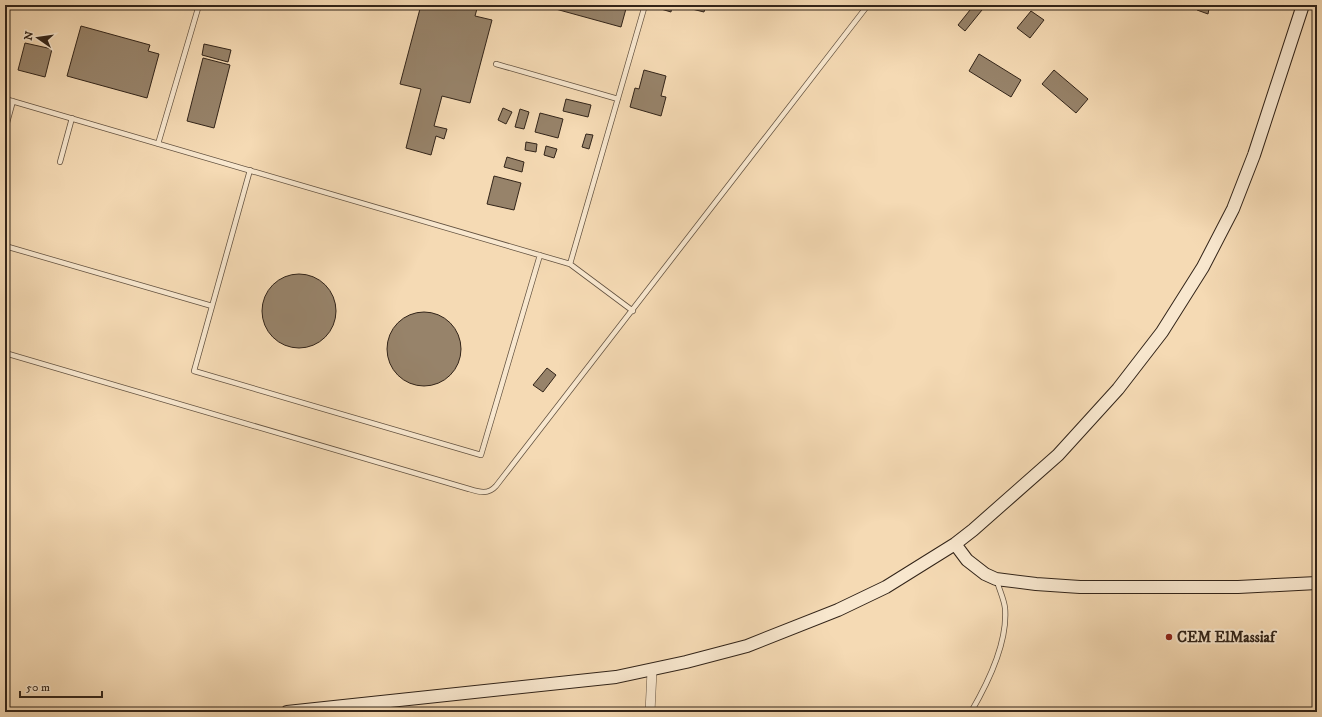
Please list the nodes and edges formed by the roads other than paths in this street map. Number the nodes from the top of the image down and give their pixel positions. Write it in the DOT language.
graph roads {
  1 [pos="199,5"];
  2 [pos="645,5"];
  3 [pos="868,5"];
  4 [pos="1302,5"];
  5 [pos="496,64"];
  6 [pos="5,99"];
  7 [pos="618,99"];
  8 [pos="13,101"];
  9 [pos="72,118"];
  10 [pos="5,130"];
  11 [pos="158,144"];
  12 [pos="60,162"];
  13 [pos="250,170"];
  14 [pos="5,246"];
  15 [pos="540,255"];
  16 [pos="570,264"];
  17 [pos="212,306"];
  18 [pos="633,311"];
  19 [pos="5,353"];
  20 [pos="955,544"];
  21 [pos="996,579"];
  22 [pos="1317,583"];
  23 [pos="652,671"];
  24 [pos="287,712"];
  25 [pos="650,712"];
  26 [pos="971,712"];
  1 -- 11 [label="lane"];
  2 -- 7 [label="lane"];
  3 -- 18 [label="lane"];
  4 -- 20 [label="main road"];
  5 -- 7 [label="lane"];
  6 -- 8 [label="lane"];
  7 -- 16 [label="lane"];
  8 -- 9 [label="lane"];
  8 -- 10 [label="lane"];
  9 -- 11 [label="lane"];
  9 -- 12 [label="lane"];
  11 -- 13 [label="lane"];
  13 -- 15 [label="lane"];
  13 -- 17 [label="lane"];
  14 -- 17 [label="lane"];
  15 -- 16 [label="lane"];
  15 -- 17 [label="lane"];
  16 -- 18 [label="lane"];
  18 -- 19 [label="lane"];
  20 -- 21 [label="main road"];
  20 -- 23 [label="main road"];
  21 -- 22 [label="main road"];
  21 -- 26 [label="lane"];
  23 -- 24 [label="main road"];
  23 -- 25 [label="street"];
}
